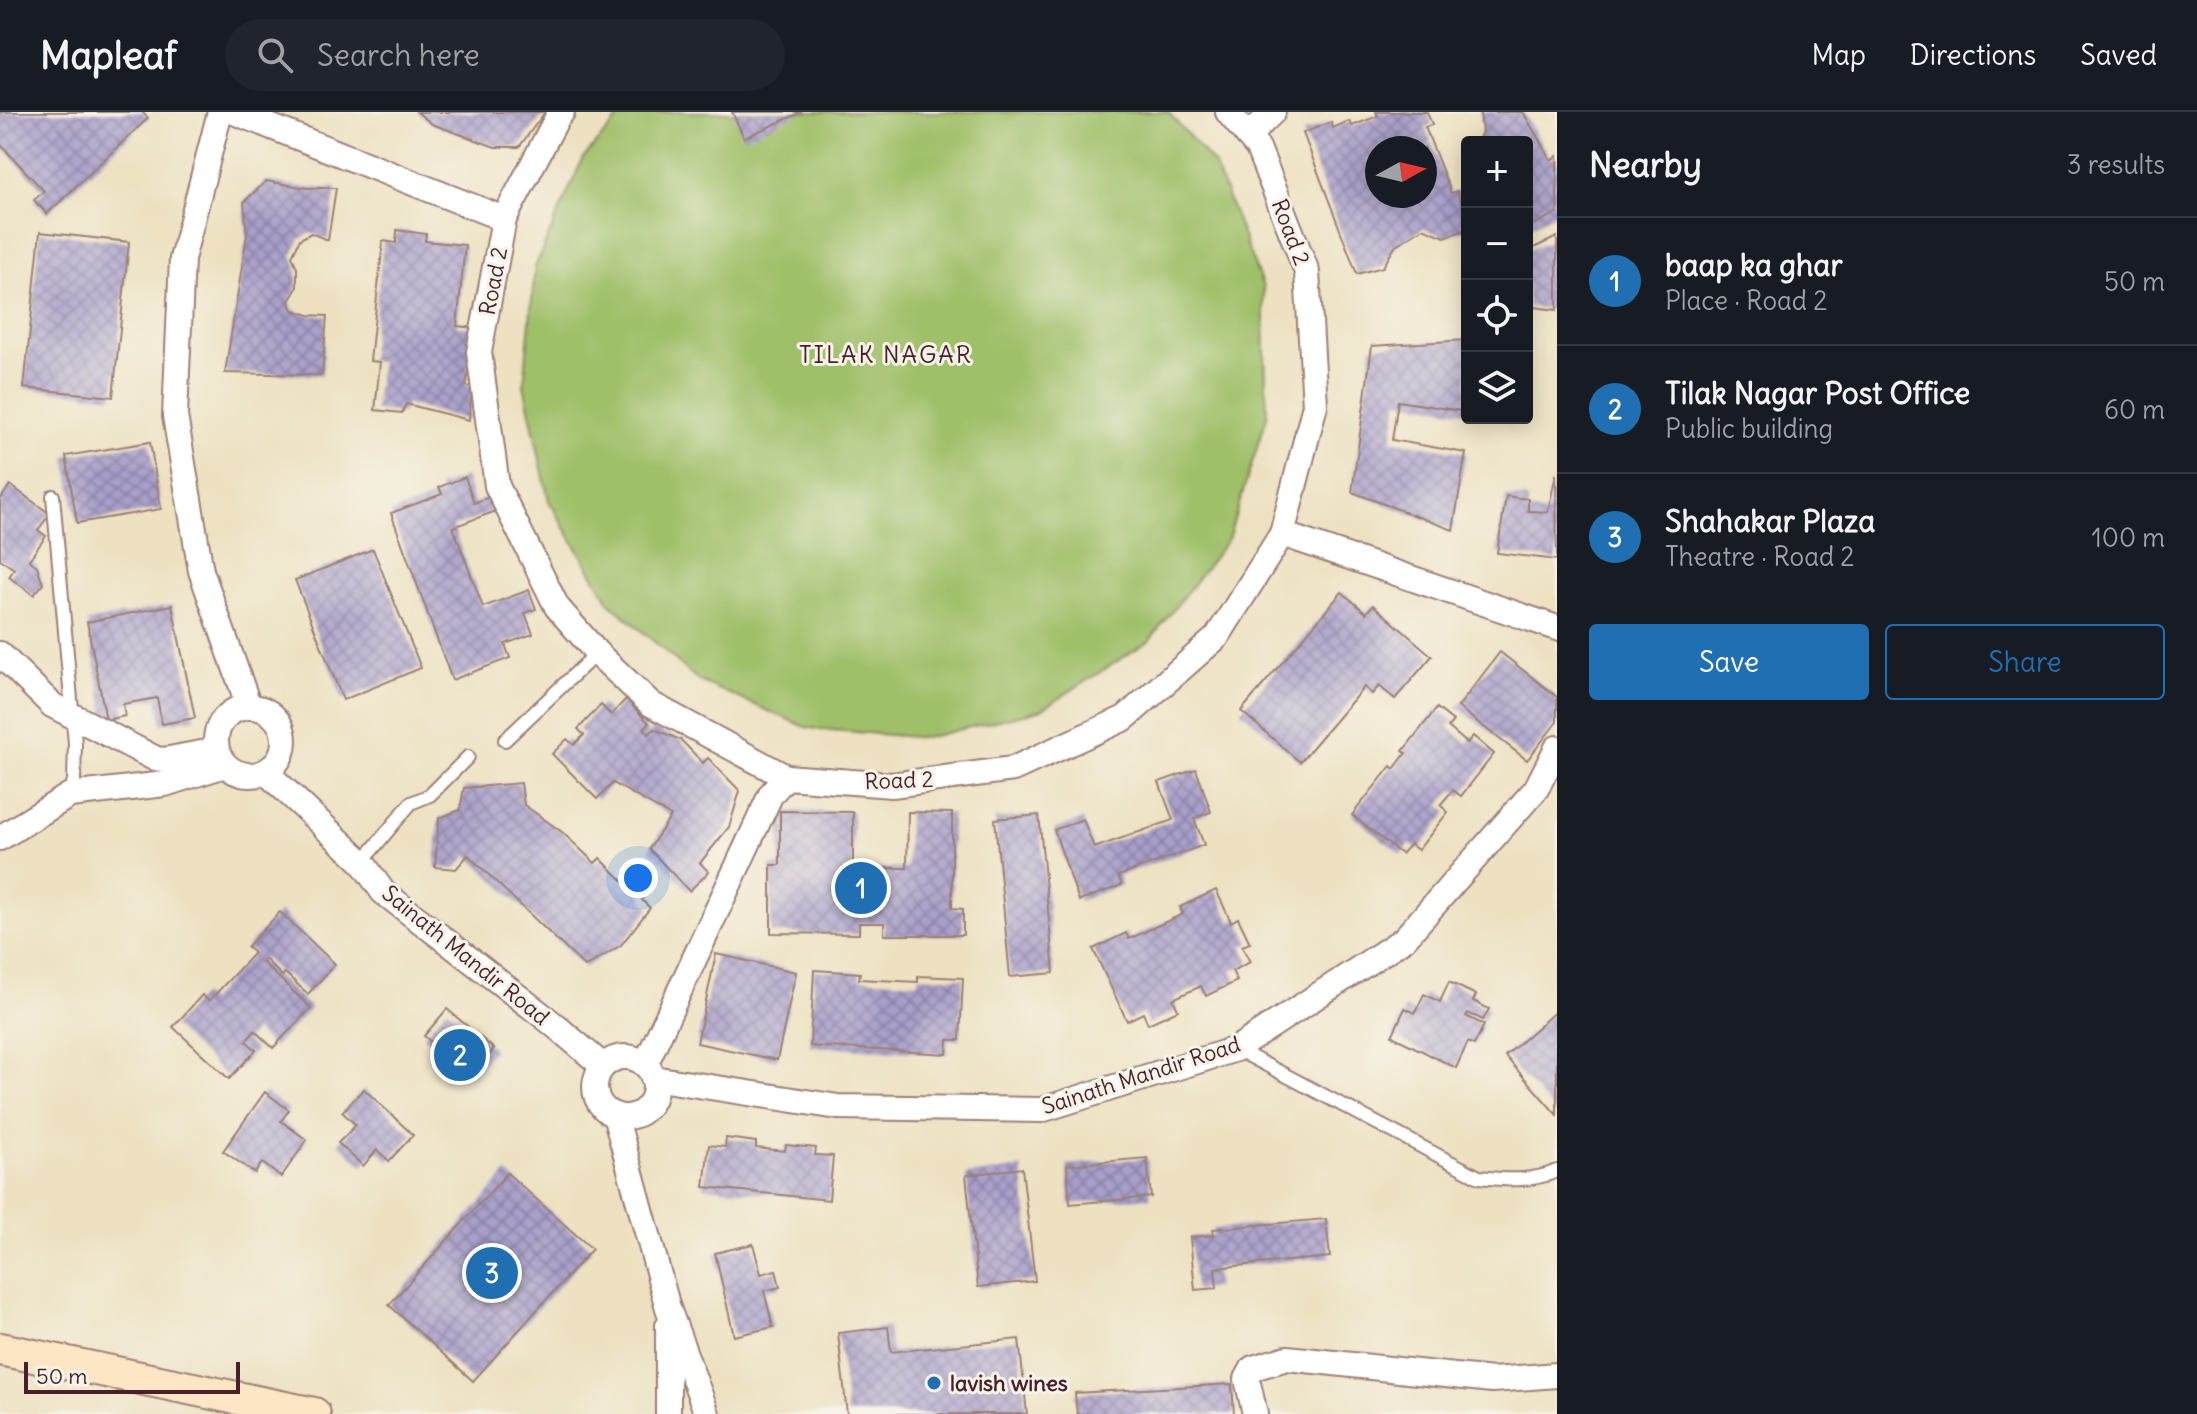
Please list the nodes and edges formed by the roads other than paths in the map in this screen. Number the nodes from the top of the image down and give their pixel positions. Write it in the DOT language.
graph roads {
  1 [pos="220,112"];
  2 [pos="234,112"];
  3 [pos="562,112"];
  4 [pos="1228,112"];
  5 [pos="1273,112"];
  6 [pos="1248,136"];
  7 [pos="504,219"];
  8 [pos="53,496"];
  9 [pos="1282,534"];
  10 [pos="1557,628"];
  11 [pos="597,653"];
  12 [pos="0,654"];
  13 [pos="249,707"];
  14 [pos="72,716"];
  15 [pos="505,740"];
  16 [pos="1557,748"];
  17 [pos="468,757"];
  18 [pos="221,758"];
  19 [pos="266,772"];
  20 [pos="786,777"];
  21 [pos="70,795"];
  22 [pos="1546,795"];
  23 [pos="0,838"];
  24 [pos="362,862"];
  25 [pos="1236,1049"];
  26 [pos="603,1066"];
  27 [pos="649,1071"];
  28 [pos="615,1115"];
  29 [pos="1557,1171"];
  30 [pos="668,1308"];
  31 [pos="0,1349"];
  32 [pos="1557,1375"];
  33 [pos="188,1401"];
  34 [pos="314,1414"];
  35 [pos="668,1414"];
  36 [pos="707,1414"];
  37 [pos="1255,1414"];
  1 -- 13 [label="street"];
  2 -- 7 [label="street"];
  3 -- 7 [label="street, Road 2"];
  4 -- 6 [label="street, Road 2"];
  5 -- 6 [label="street"];
  6 -- 9 [label="street, Road 2"];
  7 -- 11 [label="street, Road 2"];
  8 -- 14 [label="lane"];
  9 -- 10 [label="street"];
  9 -- 20 [label="street, Road 2"];
  11 -- 15 [label="lane"];
  11 -- 20 [label="street, Road 2"];
  12 -- 14 [label="street"];
  13 -- 18 [label="street"];
  13 -- 19 [label="street"];
  14 -- 18 [label="street"];
  14 -- 21 [label="lane"];
  16 -- 22 [label="street, Sainath Mandir Road"];
  17 -- 24 [label="lane"];
  18 -- 19 [label="street"];
  18 -- 21 [label="street"];
  19 -- 24 [label="street, Sainath Mandir Road"];
  20 -- 27 [label="street"];
  21 -- 23 [label="street"];
  22 -- 25 [label="street, Sainath Mandir Road"];
  24 -- 26 [label="street, Sainath Mandir Road"];
  25 -- 27 [label="street, Sainath Mandir Road"];
  25 -- 29 [label="lane"];
  26 -- 27 [label="street"];
  26 -- 28 [label="street"];
  27 -- 28 [label="street"];
  28 -- 30 [label="street"];
  30 -- 35 [label="street"];
  30 -- 36 [label="street"];
  31 -- 33 [label="street"];
  32 -- 37 [label="street"];
  33 -- 34 [label="street"];
}
